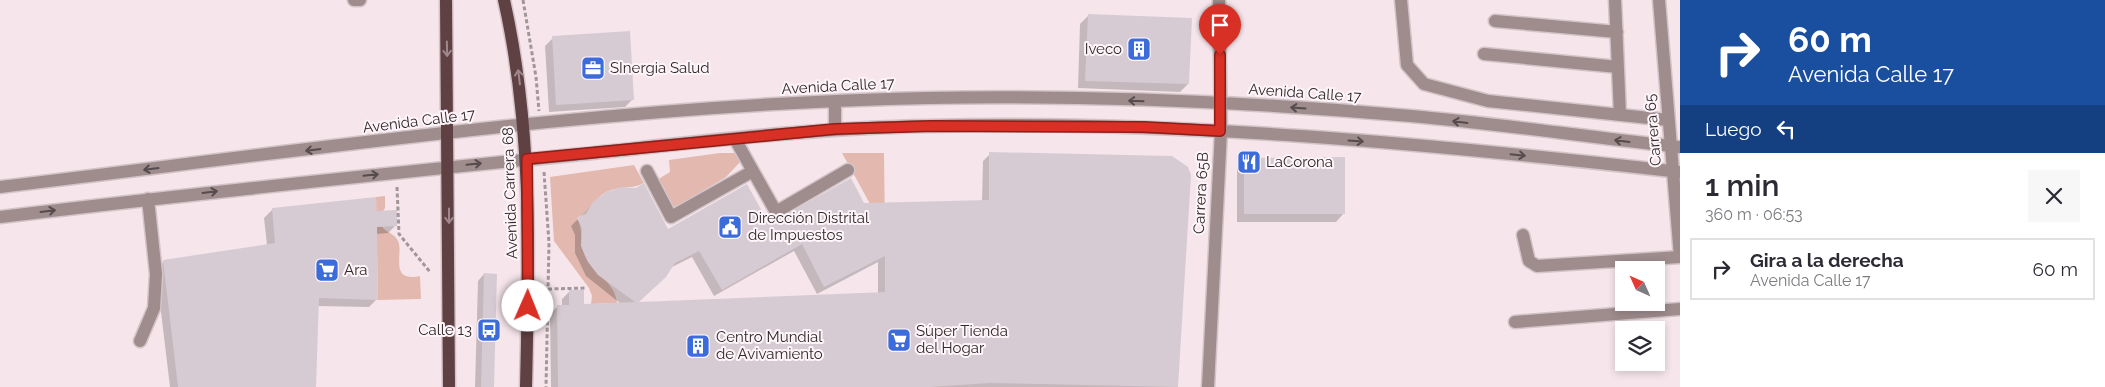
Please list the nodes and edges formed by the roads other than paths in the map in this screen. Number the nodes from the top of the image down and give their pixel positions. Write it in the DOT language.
graph roads {
  1 [pos="354,0"];
  2 [pos="360,0"];
  3 [pos="446,0"];
  4 [pos="504,0"];
  5 [pos="1219,0"];
  6 [pos="1401,0"];
  7 [pos="1615,0"];
  8 [pos="1660,0"];
  9 [pos="1495,21"];
  10 [pos="1617,32"];
  11 [pos="1484,54"];
  12 [pos="1618,68"];
  13 [pos="835,101"];
  14 [pos="1220,103"];
  15 [pos="1620,115"];
  16 [pos="1668,120"];
  17 [pos="524,126"];
  18 [pos="835,129"];
  19 [pos="1220,131"];
  20 [pos="448,134"];
  21 [pos="735,139"];
  22 [pos="1675,147"];
  23 [pos="527,159"];
  24 [pos="448,167"];
  25 [pos="848,170"];
  26 [pos="647,171"];
  27 [pos="753,171"];
  28 [pos="1676,172"];
  29 [pos="0,187"];
  30 [pos="148,199"];
  31 [pos="0,217"];
  32 [pos="1523,235"];
  33 [pos="1680,257"];
  34 [pos="1680,309"];
  35 [pos="1515,322"];
  36 [pos="140,341"];
  37 [pos="449,387"];
  38 [pos="526,387"];
  39 [pos="1208,387"];
  1 -- 2 [label="street"];
  3 -- 20 [label="main road, one-way"];
  17 -- 4 [label="main road, Avenida Carrera 68, one-way"];
  5 -- 14 [label="street, Carrera 65B"];
  6 -- 15 [label="street"];
  7 -- 10 [label="street"];
  8 -- 16 [label="street, Carrera 65"];
  9 -- 10 [label="street"];
  10 -- 12 [label="street"];
  11 -- 12 [label="street"];
  12 -- 15 [label="street"];
  14 -- 13 [label="street, Avenida Calle 17, one-way"];
  13 -- 17 [label="street, Avenida Calle 17"];
  13 -- 18 [label="street"];
  14 -- 19 [label="street, Carrera 65B"];
  22 -- 14 [label="street, Avenida Calle 17, one-way"];
  15 -- 16 [label="street"];
  16 -- 22 [label="street, Carrera 65"];
  17 -- 20 [label="street, Avenida Calle 17"];
  17 -- 23 [label="main road, Avenida Carrera 68"];
  18 -- 19 [label="street"];
  18 -- 21 [label="street"];
  19 -- 28 [label="street, one-way"];
  19 -- 39 [label="street, Carrera 65B"];
  20 -- 24 [label="main road"];
  20 -- 29 [label="street, Avenida Calle 17, one-way"];
  21 -- 23 [label="street"];
  21 -- 27 [label="street"];
  22 -- 28 [label="street, Carrera 65"];
  24 -- 23 [label="street, one-way"];
  23 -- 38 [label="main road, Avenida Carrera 68"];
  30 -- 24 [label="street, one-way"];
  24 -- 37 [label="main road, one-way"];
  25 -- 27 [label="street"];
  26 -- 27 [label="street"];
  28 -- 33 [label="street, Carrera 65"];
  31 -- 30 [label="street, one-way"];
  30 -- 36 [label="street"];
  32 -- 33 [label="street"];
  34 -- 35 [label="street"];
}
